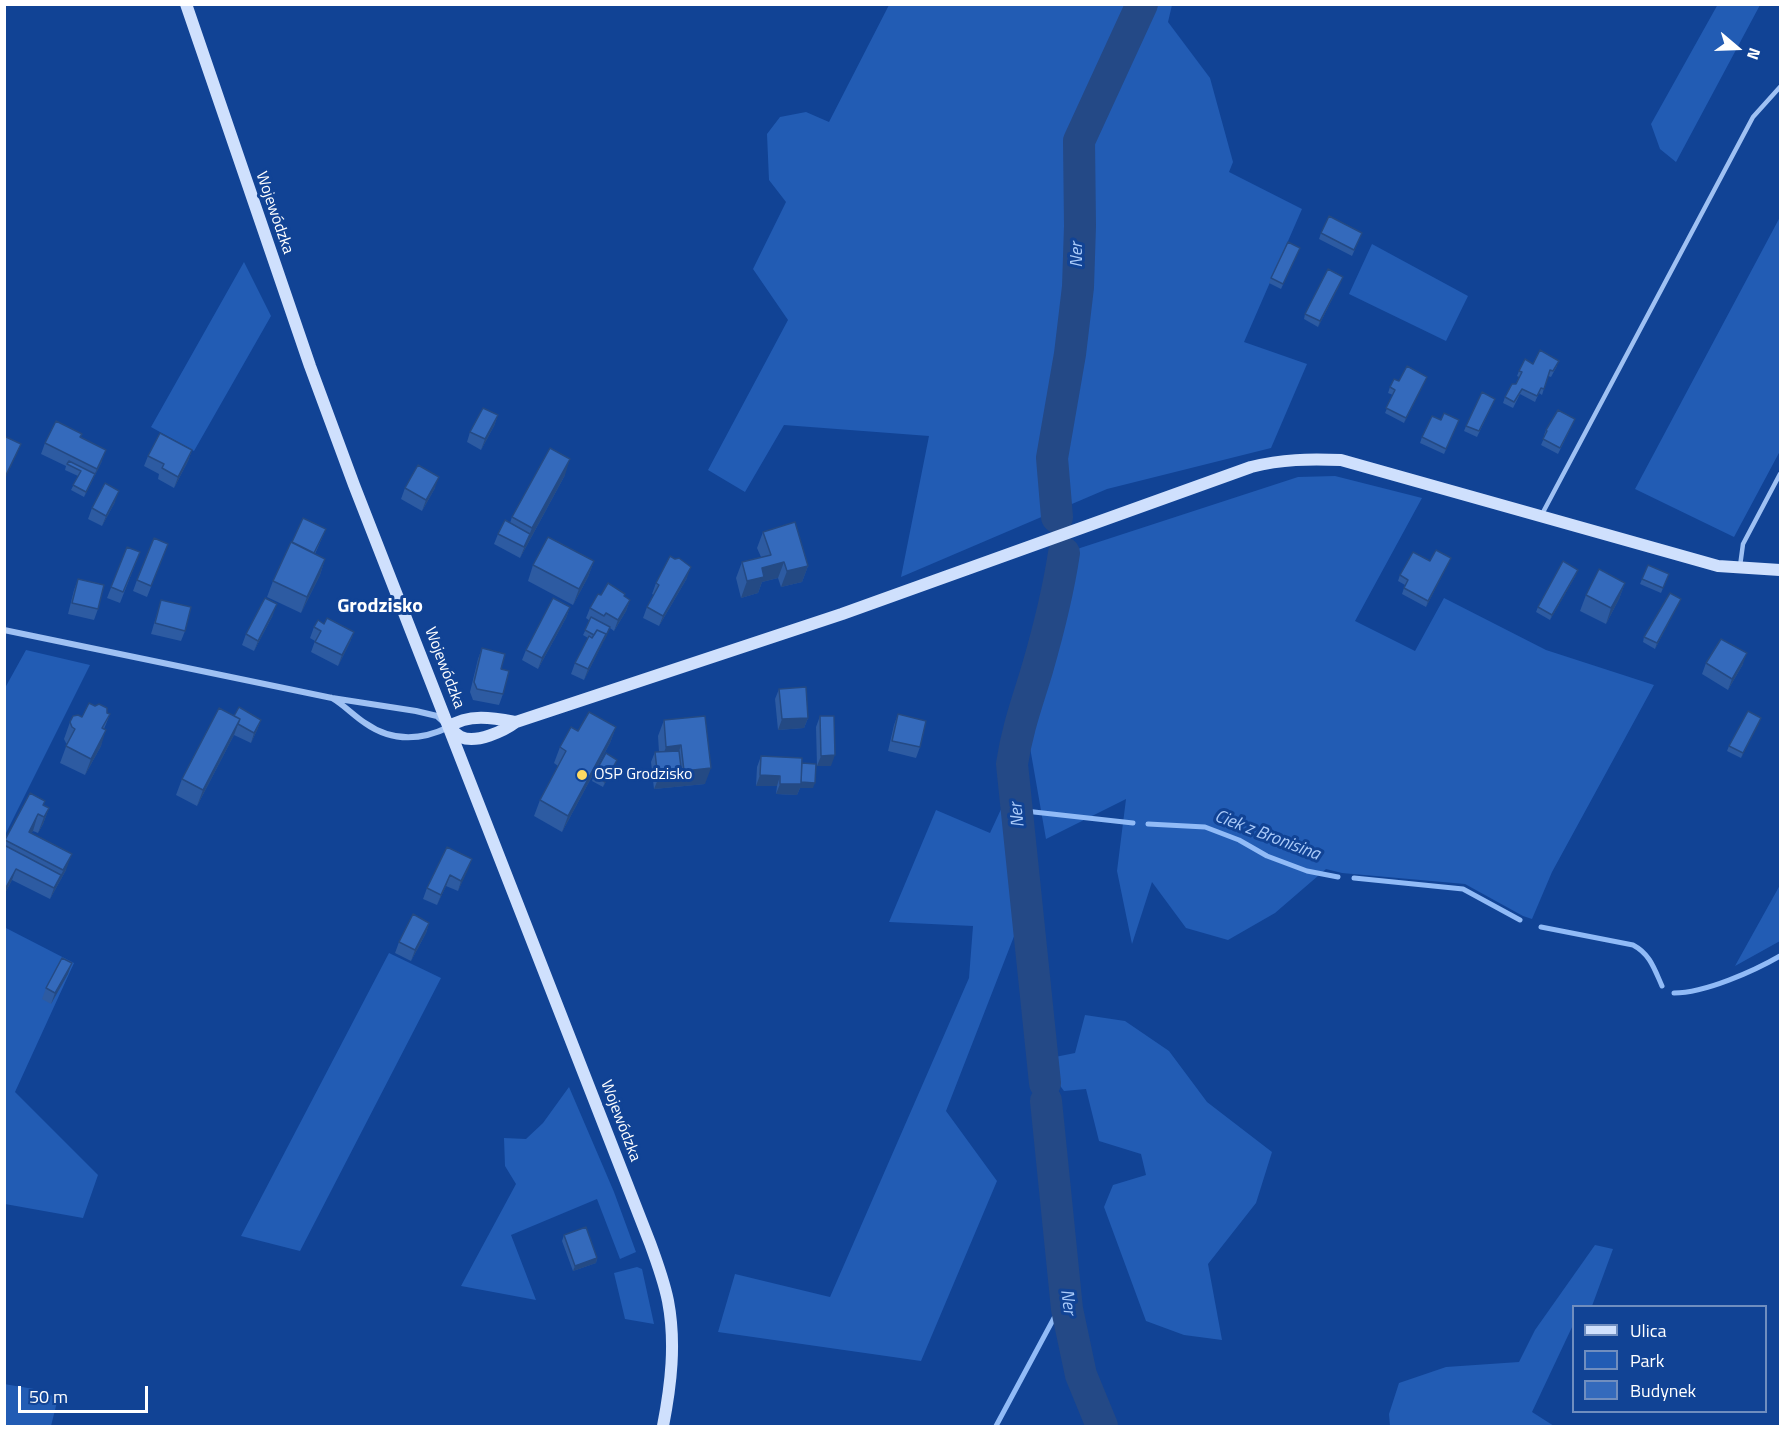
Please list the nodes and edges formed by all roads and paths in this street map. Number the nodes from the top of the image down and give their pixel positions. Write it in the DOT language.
graph roads {
  1 [pos="186,4"];
  2 [pos="1780,87"];
  3 [pos="1780,474"];
  4 [pos="1541,516"];
  5 [pos="1740,569"];
  6 [pos="1780,570"];
  7 [pos="4,630"];
  8 [pos="332,698"];
  9 [pos="516,722"];
  10 [pos="449,727"];
  11 [pos="663,1426"];
  1 -- 10 [label="main road, Wojewódzka"];
  2 -- 4 [label="lane"];
  3 -- 5 [label="lane"];
  4 -- 5 [label="main road"];
  4 -- 9 [label="main road"];
  5 -- 6 [label="main road"];
  7 -- 8 [label="street"];
  8 -- 10 [label="street"];
  8 -- 10 [label="street"];
  9 -- 10 [label="main road"];
  9 -- 10 [label="main road"];
  10 -- 11 [label="main road, Wojewódzka"];
}
